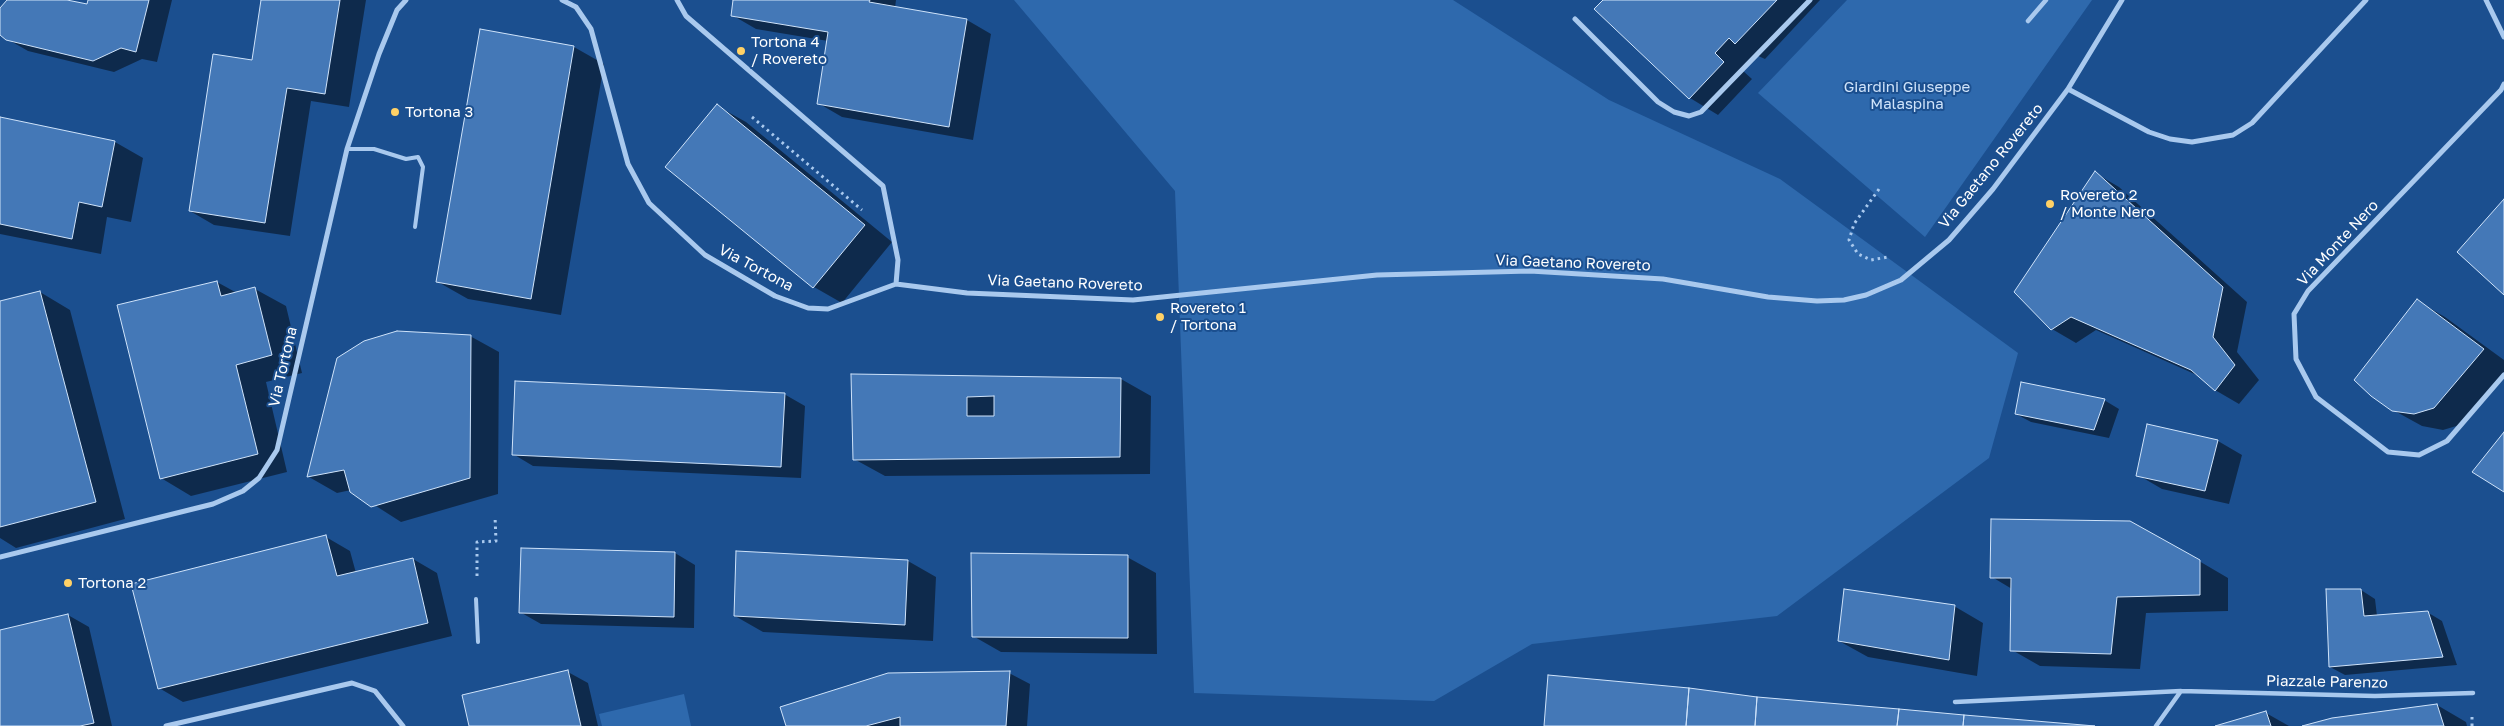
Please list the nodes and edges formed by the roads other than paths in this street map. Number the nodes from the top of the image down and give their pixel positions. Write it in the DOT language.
graph roads {
  1 [pos="406,0"];
  2 [pos="562,0"];
  3 [pos="677,0"];
  4 [pos="1810,0"];
  5 [pos="2046,0"];
  6 [pos="2122,0"];
  7 [pos="2366,0"];
  8 [pos="2486,0"];
  9 [pos="1575,19"];
  10 [pos="2028,21"];
  11 [pos="2504,37"];
  12 [pos="2504,84"];
  13 [pos="2068,89"];
  14 [pos="347,149"];
  15 [pos="416,227"];
  16 [pos="896,284"];
  17 [pos="2504,376"];
  18 [pos="0,556"];
  19 [pos="476,599"];
  20 [pos="478,642"];
  21 [pos="2181,691"];
  22 [pos="2473,693"];
  23 [pos="1955,702"];
  24 [pos="166,726"];
  25 [pos="403,726"];
  26 [pos="2156,726"];
  1 -- 14 [label="street, Via Tortona"];
  2 -- 16 [label="street, Via Tortona"];
  3 -- 16 [label="street"];
  4 -- 9 [label="street"];
  5 -- 10 [label="street"];
  6 -- 13 [label="street"];
  7 -- 13 [label="street"];
  8 -- 11 [label="street"];
  12 -- 17 [label="street, Via Monte Nero"];
  13 -- 16 [label="street, Via Gaetano Rovereto"];
  14 -- 15 [label="lane"];
  14 -- 18 [label="street, Via Tortona"];
  19 -- 20 [label="lane"];
  21 -- 22 [label="street, Piazzale Parenzo"];
  21 -- 23 [label="street, Piazzale Parenzo"];
  21 -- 26 [label="street"];
  24 -- 25 [label="street"];
}
